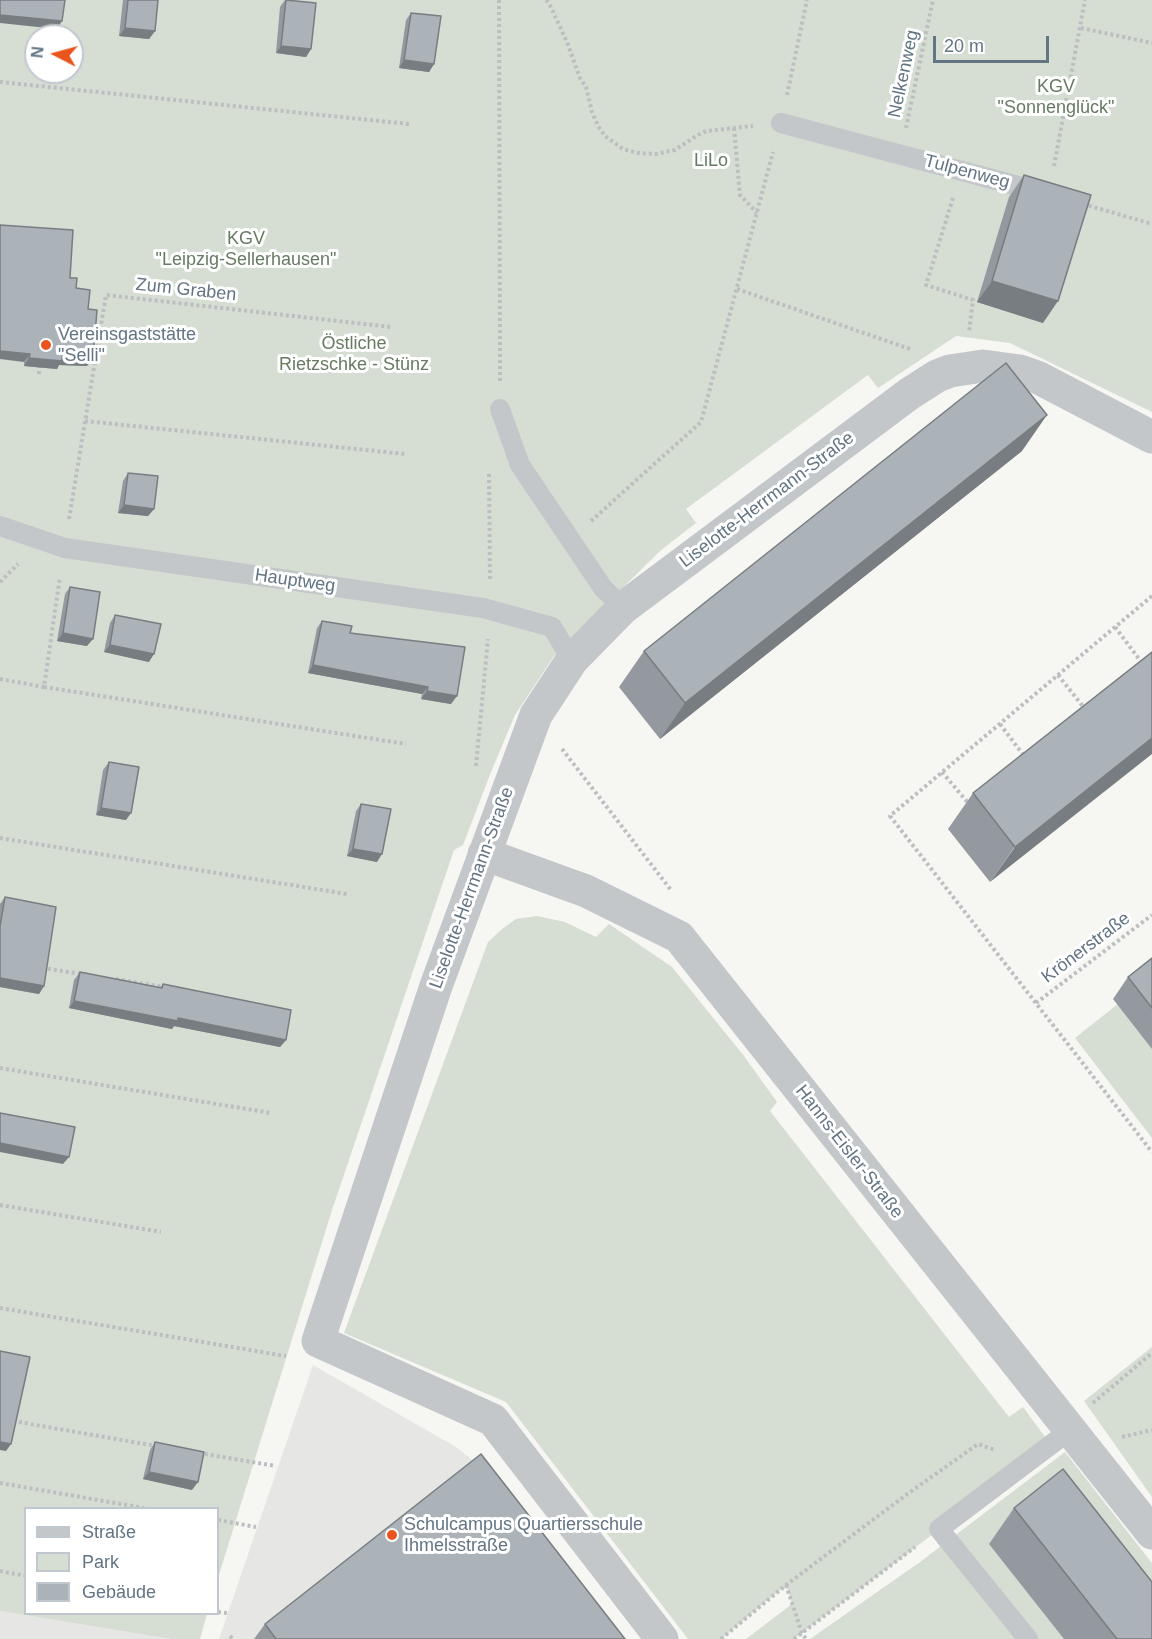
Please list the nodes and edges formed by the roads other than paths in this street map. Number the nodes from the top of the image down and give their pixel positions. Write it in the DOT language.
graph roads {
  1 [pos="781,123"];
  2 [pos="1049,195"];
  3 [pos="500,409"];
  4 [pos="1152,437"];
  5 [pos="0,526"];
  6 [pos="623,608"];
  7 [pos="572,660"];
  8 [pos="484,854"];
  9 [pos="1069,1431"];
  10 [pos="1152,1533"];
  11 [pos="662,1639"];
  12 [pos="1028,1639"];
  1 -- 2 [label="lane, Tulpenweg"];
  3 -- 6 [label="lane"];
  4 -- 6 [label="street, Liselotte-Herrmann-Straße"];
  5 -- 7 [label="lane, Hauptweg"];
  6 -- 7 [label="street, Liselotte-Herrmann-Straße"];
  7 -- 8 [label="street, Liselotte-Herrmann-Straße"];
  8 -- 9 [label="street, Hanns-Eisler-Straße"];
  8 -- 11 [label="street, Liselotte-Herrmann-Straße"];
  9 -- 10 [label="street, Hanns-Eisler-Straße"];
  9 -- 12 [label="lane"];
}
